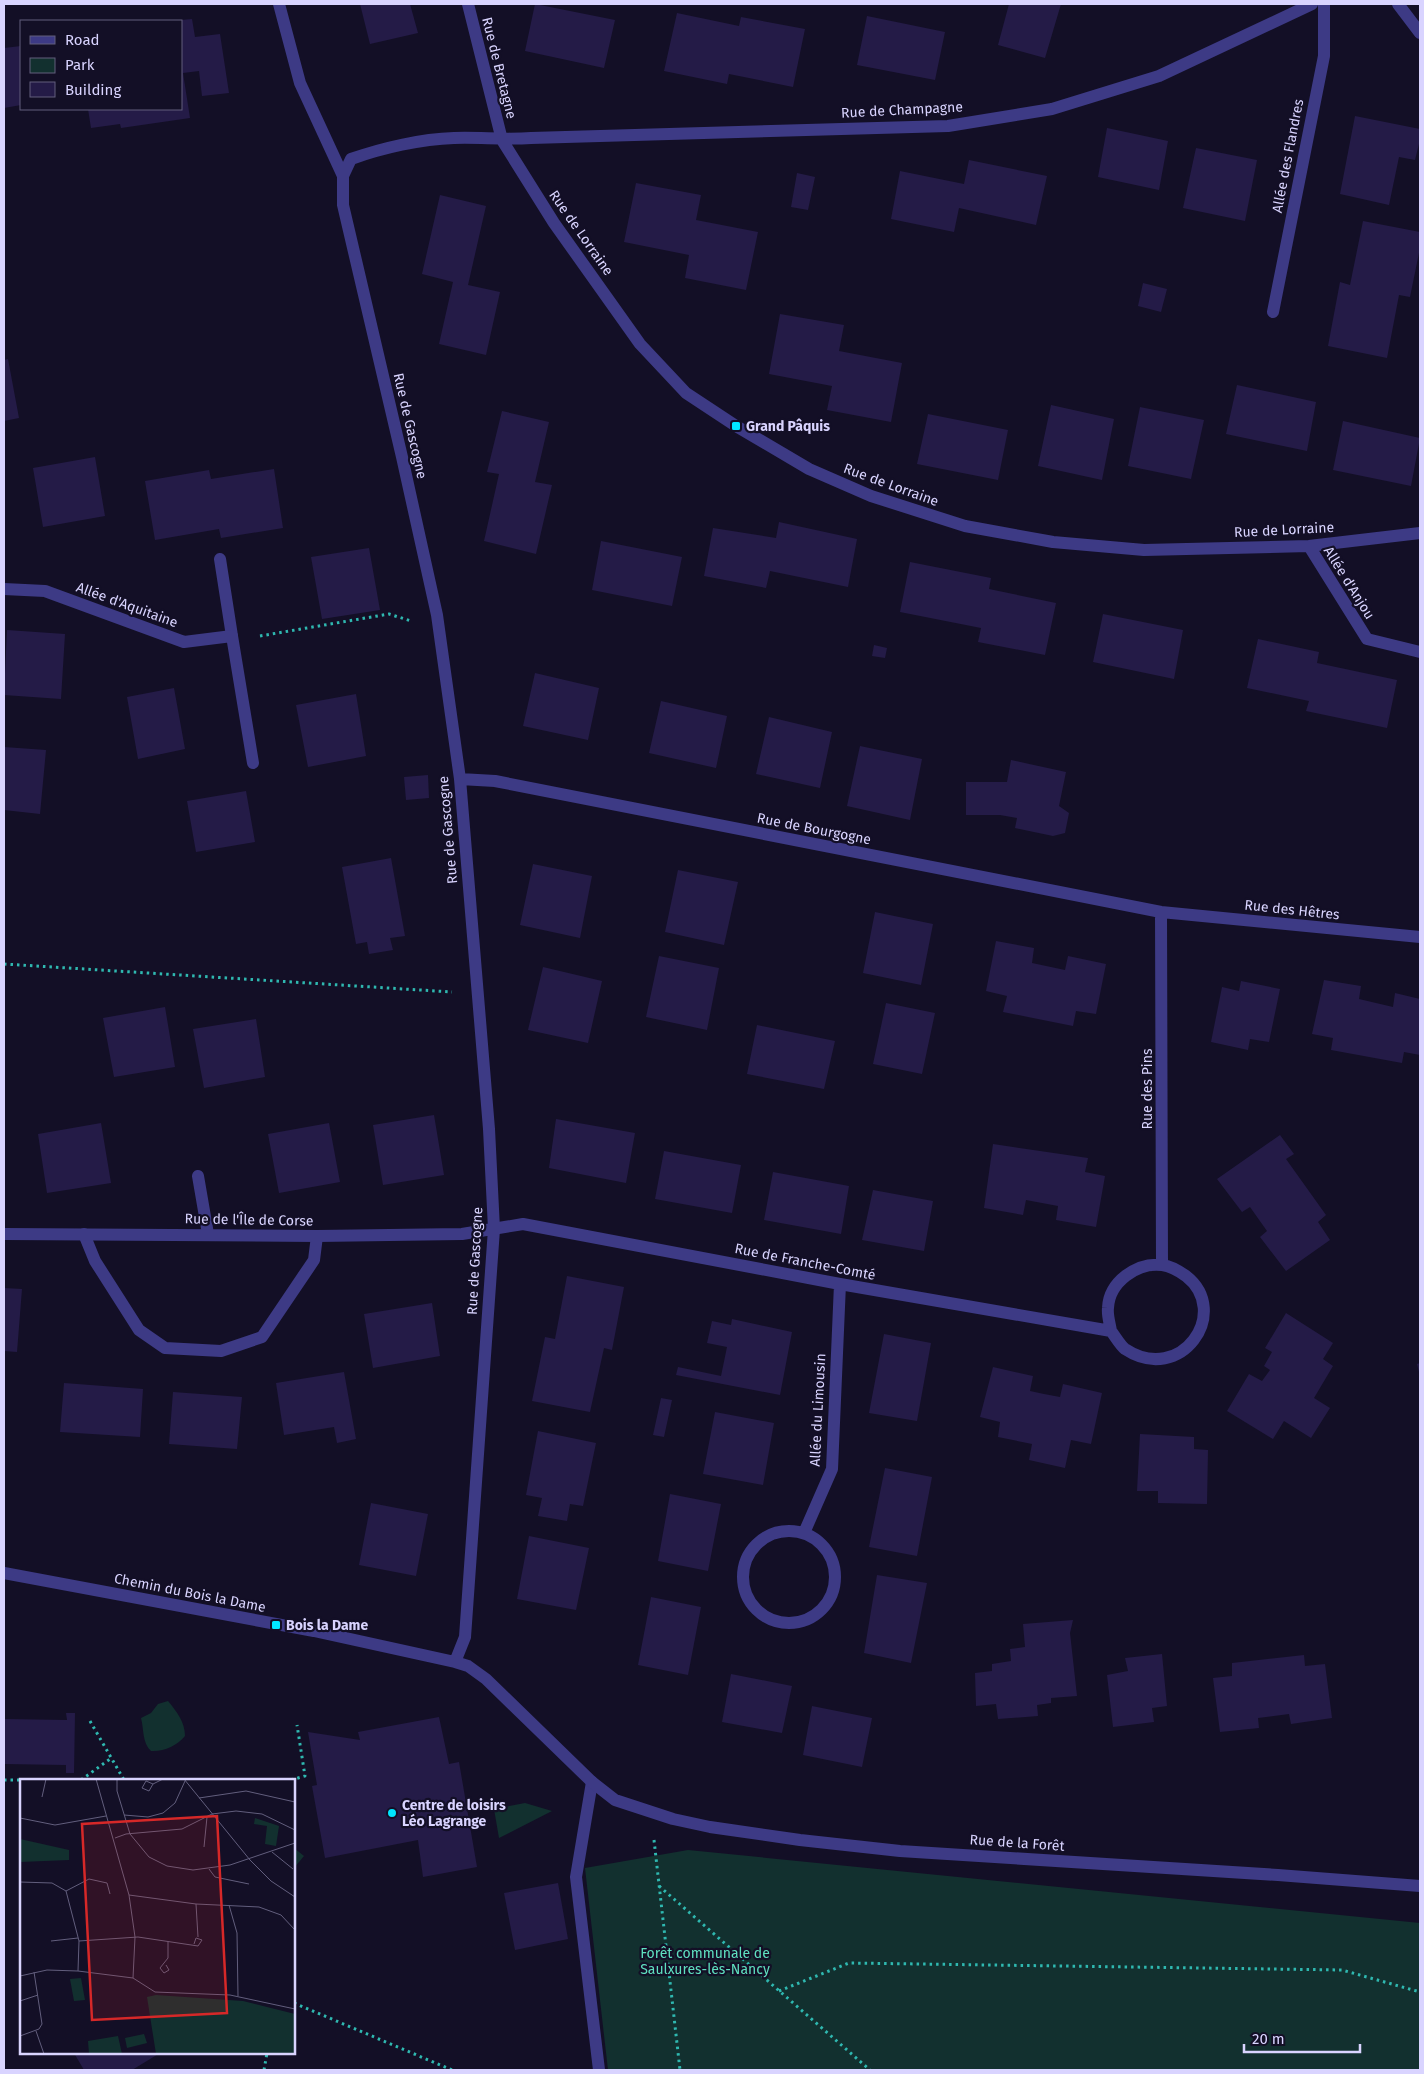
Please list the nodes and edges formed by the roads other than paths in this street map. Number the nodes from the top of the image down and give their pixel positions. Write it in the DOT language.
graph roads {
  1 [pos="279,4"];
  2 [pos="468,4"];
  3 [pos="1312,4"];
  4 [pos="1324,4"];
  5 [pos="1398,4"];
  6 [pos="1420,33"];
  7 [pos="502,140"];
  8 [pos="343,176"];
  9 [pos="1272,312"];
  10 [pos="1420,533"];
  11 [pos="1309,546"];
  12 [pos="220,559"];
  13 [pos="4,588"];
  14 [pos="232,636"];
  15 [pos="1420,652"];
  16 [pos="253,763"];
  17 [pos="460,779"];
  18 [pos="1161,912"];
  19 [pos="1420,937"];
  20 [pos="198,1176"];
  21 [pos="494,1229"];
  22 [pos="4,1234"];
  23 [pos="84,1234"];
  24 [pos="208,1234"];
  25 [pos="316,1236"];
  26 [pos="1162,1265"];
  27 [pos="840,1284"];
  28 [pos="1111,1331"];
  29 [pos="804,1533"];
  30 [pos="4,1572"];
  31 [pos="455,1662"];
  32 [pos="592,1782"];
  33 [pos="616,1800"];
  34 [pos="1420,1886"];
  35 [pos="599,2070"];
  1 -- 8 [label="street"];
  2 -- 7 [label="street, Rue de Bretagne"];
  3 -- 7 [label="street, Rue de Champagne"];
  4 -- 9 [label="street, Allée des Flandres"];
  5 -- 6 [label="street"];
  7 -- 8 [label="street"];
  7 -- 11 [label="street, Rue de Lorraine"];
  8 -- 17 [label="street, Rue de Gascogne"];
  10 -- 11 [label="street, Rue de Lorraine"];
  11 -- 15 [label="street, Allée d'Anjou"];
  12 -- 14 [label="street"];
  13 -- 14 [label="street, Allée d'Aquitaine"];
  14 -- 16 [label="street"];
  17 -- 18 [label="street, Rue de Bourgogne"];
  17 -- 21 [label="street, Rue de Gascogne"];
  18 -- 19 [label="street, Rue des Hêtres"];
  18 -- 26 [label="street, Rue des Pins"];
  20 -- 24 [label="street"];
  21 -- 25 [label="street, Rue de l'Île de Corse"];
  21 -- 27 [label="street, Rue de Franche-Comté"];
  21 -- 31 [label="street, Rue de Gascogne"];
  22 -- 23 [label="street, Rue de l'Île de Corse"];
  23 -- 24 [label="street, Rue de l'Île de Corse"];
  23 -- 25 [label="street"];
  24 -- 25 [label="street, Rue de l'Île de Corse"];
  26 -- 28 [label="street"];
  26 -- 28 [label="street"];
  27 -- 28 [label="street, Rue de Franche-Comté"];
  27 -- 29 [label="street, Allée du Limousin"];
  29 -- 29 [label="street"];
  30 -- 31 [label="street, Chemin du Bois la Dame"];
  31 -- 32 [label="street, Chemin du Bois la Dame"];
  32 -- 33 [label="street, Chemin du Bois la Dame"];
  32 -- 35 [label="street"];
  33 -- 34 [label="street, Rue de la Forêt"];
}
